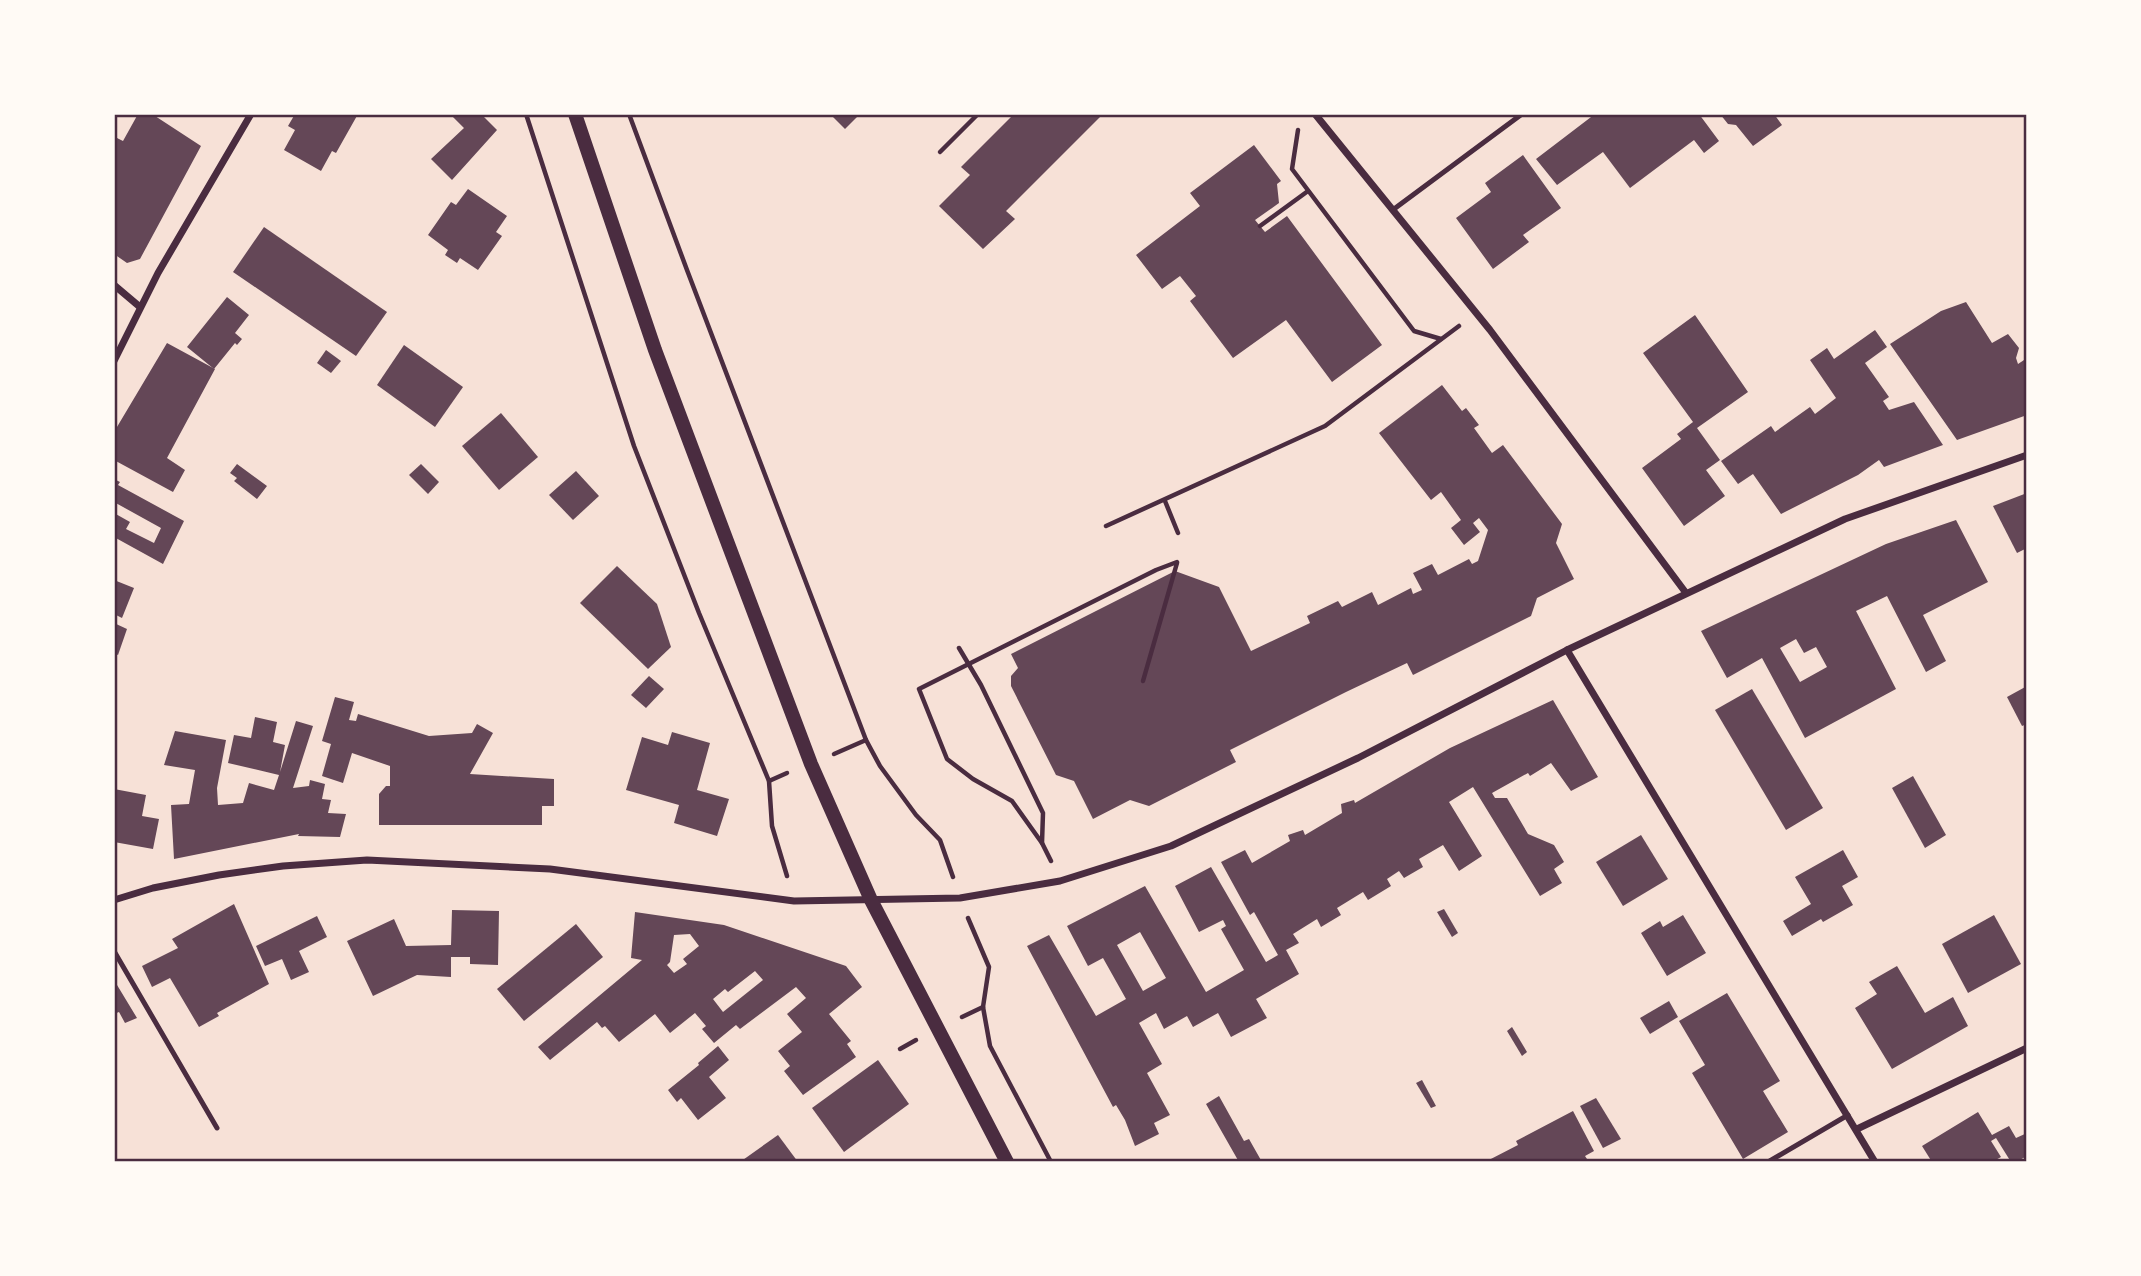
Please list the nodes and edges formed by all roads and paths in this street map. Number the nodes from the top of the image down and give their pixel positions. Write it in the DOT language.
graph roads {
  1 [pos="251,114"];
  2 [pos="526,114"];
  3 [pos="575,114"];
  4 [pos="629,114"];
  5 [pos="978,114"];
  6 [pos="1315,114"];
  7 [pos="1522,114"];
  8 [pos="1299,126"];
  9 [pos="940,152"];
  10 [pos="1308,191"];
  11 [pos="1394,209"];
  12 [pos="1260,226"];
  13 [pos="114,285"];
  14 [pos="140,307"];
  15 [pos="1477,314"];
  16 [pos="1441,339"];
  17 [pos="114,361"];
  18 [pos="2027,454"];
  19 [pos="1165,501"];
  20 [pos="1106,526"];
  21 [pos="1178,533"];
  22 [pos="1686,593"];
  23 [pos="959,648"];
  24 [pos="1567,650"];
  25 [pos="1143,681"];
  26 [pos="1042,843"];
  27 [pos="1059,881"];
  28 [pos="960,898"];
  29 [pos="114,900"];
  30 [pos="871,900"];
  31 [pos="794,901"];
  32 [pos="114,951"];
  33 [pos="2027,1048"];
  34 [pos="1848,1115"];
  35 [pos="217,1128"];
  36 [pos="1857,1129"];
  37 [pos="1007,1162"];
  38 [pos="1051,1162"];
  39 [pos="1768,1162"];
  40 [pos="1875,1162"];
  1 -- 14 [label="street"];
  2 -- 31 [label="path"];
  3 -- 30 [label="main road"];
  4 -- 28 [label="path"];
  5 -- 9 [label="path"];
  6 -- 11 [label="street"];
  7 -- 11 [label="lane"];
  8 -- 10 [label="path"];
  10 -- 12 [label="path"];
  10 -- 16 [label="path"];
  11 -- 15 [label="street"];
  13 -- 14 [label="street"];
  14 -- 17 [label="street"];
  15 -- 16 [label="path"];
  15 -- 22 [label="street"];
  16 -- 19 [label="path"];
  18 -- 22 [label="street"];
  19 -- 20 [label="path"];
  19 -- 21 [label="path"];
  22 -- 24 [label="street"];
  23 -- 26 [label="path"];
  24 -- 27 [label="street"];
  24 -- 34 [label="street"];
  25 -- 26 [label="path"];
  26 -- 27 [label="path"];
  27 -- 28 [label="street"];
  28 -- 30 [label="street"];
  28 -- 38 [label="path"];
  29 -- 31 [label="street"];
  30 -- 31 [label="street"];
  30 -- 37 [label="main road"];
  32 -- 35 [label="lane"];
  33 -- 36 [label="street"];
  34 -- 36 [label="street"];
  34 -- 39 [label="lane"];
  36 -- 40 [label="street"];
}
